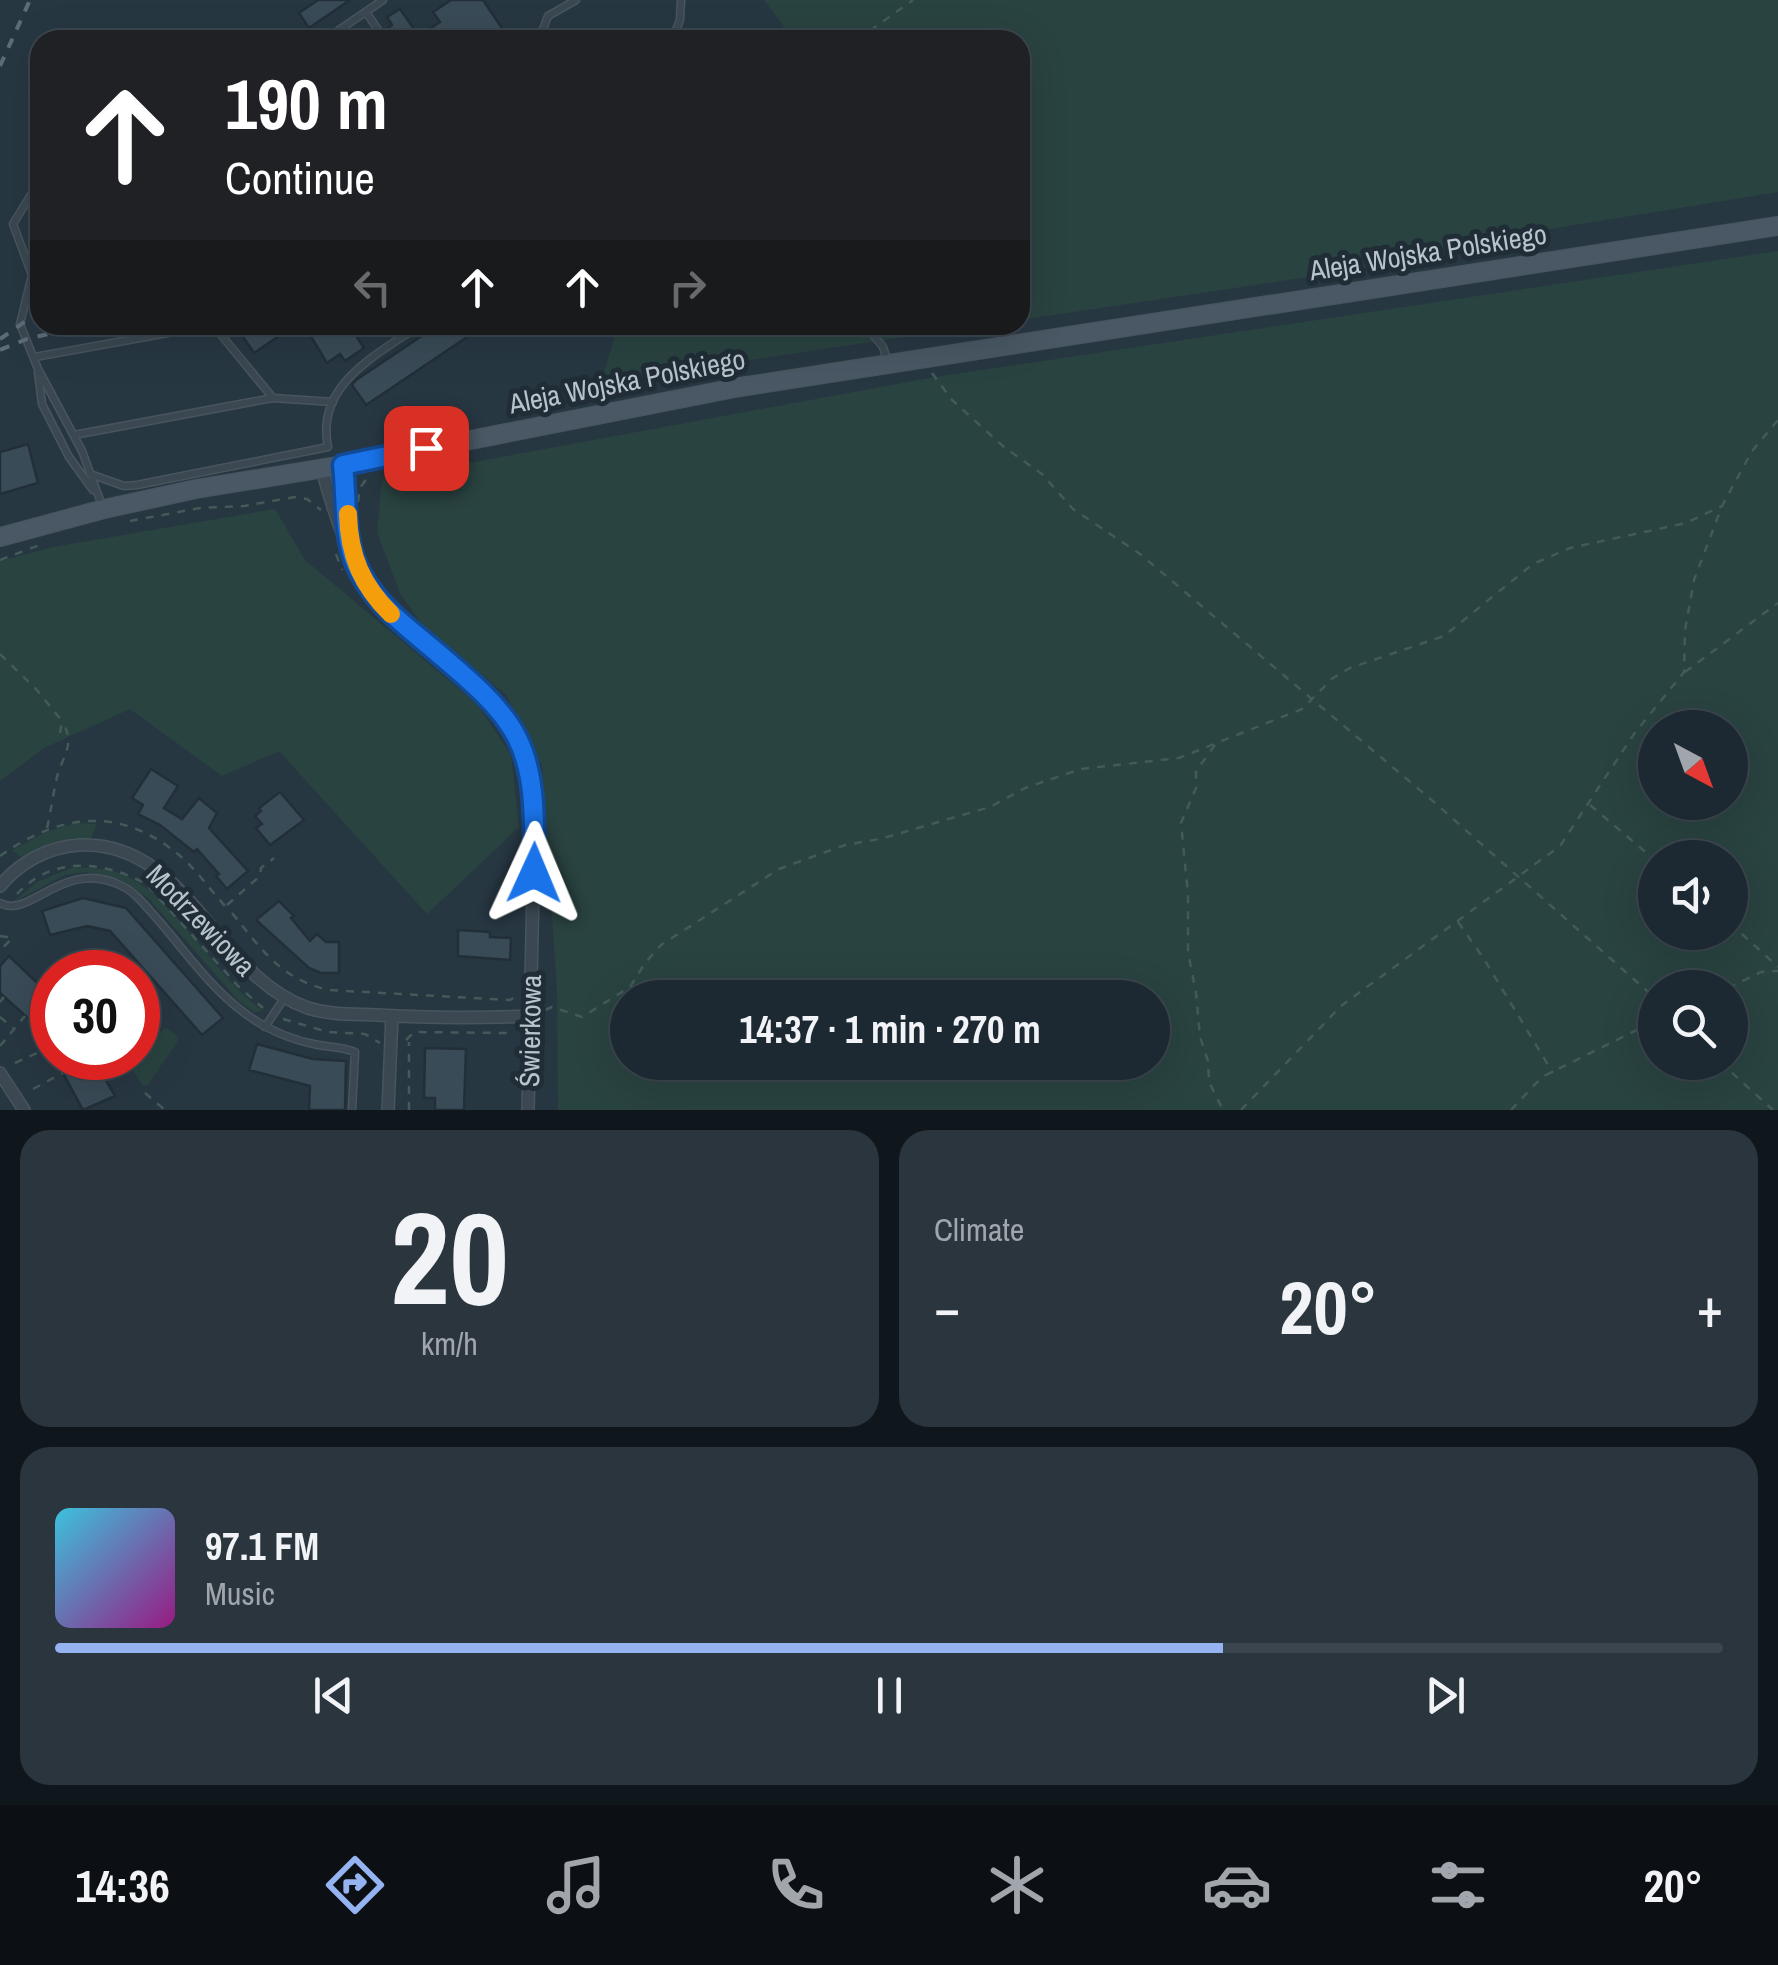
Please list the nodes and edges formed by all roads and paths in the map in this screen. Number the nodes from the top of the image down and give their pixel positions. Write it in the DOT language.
graph roads {
  1 [pos="383,0"];
  2 [pos="576,0"];
  3 [pos="681,0"];
  4 [pos="913,0"];
  5 [pos="366,12"];
  6 [pos="339,30"];
  7 [pos="379,30"];
  8 [pos="543,30"];
  9 [pos="676,30"];
  10 [pos="871,30"];
  11 [pos="30,197"];
  12 [pos="1778,214"];
  13 [pos="1778,226"];
  14 [pos="1685,239"];
  15 [pos="30,269"];
  16 [pos="30,283"];
  17 [pos="157,335"];
  18 [pos="220,335"];
  19 [pos="406,335"];
  20 [pos="873,335"];
  21 [pos="35,357"];
  22 [pos="931,357"];
  23 [pos="888,364"];
  24 [pos="38,369"];
  25 [pos="272,398"];
  26 [pos="333,402"];
  27 [pos="1778,420"];
  28 [pos="74,435"];
  29 [pos="392,455"];
  30 [pos="343,465"];
  31 [pos="322,469"];
  32 [pos="90,474"];
  33 [pos="354,503"];
  34 [pos="1722,506"];
  35 [pos="105,509"];
  36 [pos="325,509"];
  37 [pos="0,537"];
  38 [pos="49,541"];
  39 [pos="348,543"];
  40 [pos="0,560"];
  41 [pos="1778,603"];
  42 [pos="0,654"];
  43 [pos="1684,672"];
  44 [pos="1312,700"];
  45 [pos="62,721"];
  46 [pos="60,733"];
  47 [pos="1216,744"];
  48 [pos="1588,804"];
  49 [pos="47,828"];
  50 [pos="1638,846"];
  51 [pos="274,858"];
  52 [pos="1516,877"];
  53 [pos="0,886"];
  54 [pos="0,903"];
  55 [pos="225,906"];
  56 [pos="232,913"];
  57 [pos="1457,921"];
  58 [pos="0,936"];
  59 [pos="1748,940"];
  60 [pos="0,950"];
  61 [pos="1778,969"];
  62 [pos="1748,978"];
  63 [pos="1638,983"];
  64 [pos="522,988"];
  65 [pos="4,997"];
  66 [pos="284,997"];
  67 [pos="0,1002"];
  68 [pos="26,1016"];
  69 [pos="392,1016"];
  70 [pos="530,1016"];
  71 [pos="0,1017"];
  72 [pos="265,1026"];
  73 [pos="14,1030"];
  74 [pos="1638,1030"];
  75 [pos="509,1033"];
  76 [pos="408,1040"];
  77 [pos="395,1043"];
  78 [pos="0,1046"];
  79 [pos="30,1056"];
  80 [pos="15,1063"];
  81 [pos="0,1073"];
  82 [pos="1552,1074"];
  83 [pos="50,1080"];
  84 [pos="1740,1080"];
  85 [pos="33,1089"];
  86 [pos="145,1093"];
  87 [pos="24,1110"];
  88 [pos="165,1110"];
  89 [pos="352,1110"];
  90 [pos="388,1110"];
  91 [pos="409,1110"];
  92 [pos="528,1110"];
  93 [pos="1224,1110"];
  94 [pos="1241,1110"];
  95 [pos="1511,1110"];
  96 [pos="1773,1110"];
  1 -- 5 [label="lane"];
  2 -- 8 [label="lane"];
  3 -- 9 [label="lane"];
  4 -- 10 [label="path"];
  5 -- 6 [label="lane"];
  5 -- 7 [label="lane"];
  11 -- 15 [label="lane"];
  12 -- 14 [label="main road, Aleja Wojska Polskiego"];
  13 -- 14 [label="main road, Aleja Wojska Polskiego"];
  14 -- 22 [label="main road, Aleja Wojska Polskiego"];
  16 -- 21 [label="lane"];
  17 -- 21 [label="lane"];
  18 -- 25 [label="lane"];
  19 -- 26 [label="lane"];
  20 -- 23 [label="lane"];
  21 -- 24 [label="lane"];
  22 -- 23 [label="main road, Aleja Wojska Polskiego"];
  22 -- 44 [label="path"];
  23 -- 29 [label="main road, Aleja Wojska Polskiego"];
  24 -- 28 [label="lane"];
  24 -- 35 [label="lane"];
  25 -- 26 [label="lane"];
  25 -- 28 [label="lane"];
  26 -- 32 [label="lane"];
  27 -- 34 [label="path"];
  28 -- 32 [label="lane"];
  29 -- 30 [label="main road, Aleja Wojska Polskiego"];
  29 -- 33 [label="path"];
  30 -- 31 [label="main road, Aleja Wojska Polskiego"];
  30 -- 39 [label="street"];
  31 -- 35 [label="main road, Aleja Wojska Polskiego"];
  31 -- 39 [label="street, Świerkowa"];
  32 -- 35 [label="lane"];
  34 -- 43 [label="path"];
  34 -- 44 [label="path"];
  35 -- 36 [label="path"];
  35 -- 37 [label="main road, Aleja Wojska Polskiego"];
  38 -- 40 [label="path"];
  39 -- 70 [label="street, Świerkowa"];
  41 -- 43 [label="path"];
  42 -- 45 [label="path"];
  43 -- 48 [label="path"];
  44 -- 47 [label="path"];
  44 -- 52 [label="path"];
  45 -- 46 [label="path"];
  45 -- 49 [label="path"];
  47 -- 70 [label="path"];
  47 -- 93 [label="path"];
  48 -- 50 [label="path"];
  48 -- 52 [label="path"];
  51 -- 55 [label="path"];
  52 -- 57 [label="path"];
  52 -- 63 [label="path"];
  53 -- 66 [label="street, Modrzewiowa"];
  54 -- 72 [label="lane"];
  56 -- 64 [label="path"];
  57 -- 82 [label="path"];
  57 -- 94 [label="path"];
  58 -- 60 [label="path"];
  59 -- 61 [label="path"];
  61 -- 62 [label="path"];
  65 -- 67 [label="path"];
  66 -- 69 [label="street, Modrzewiowa"];
  66 -- 72 [label="lane"];
  68 -- 73 [label="path"];
  69 -- 70 [label="street, Modrzewiowa"];
  69 -- 90 [label="street"];
  70 -- 92 [label="street, Świerkowa"];
  71 -- 73 [label="path"];
  72 -- 89 [label="lane"];
  73 -- 78 [label="path"];
  74 -- 82 [label="path"];
  75 -- 76 [label="path"];
  76 -- 77 [label="path"];
  76 -- 91 [label="path"];
  79 -- 80 [label="path"];
  81 -- 87 [label="street"];
  82 -- 95 [label="path"];
  83 -- 85 [label="path"];
  84 -- 96 [label="path"];
  86 -- 88 [label="path"];
}
